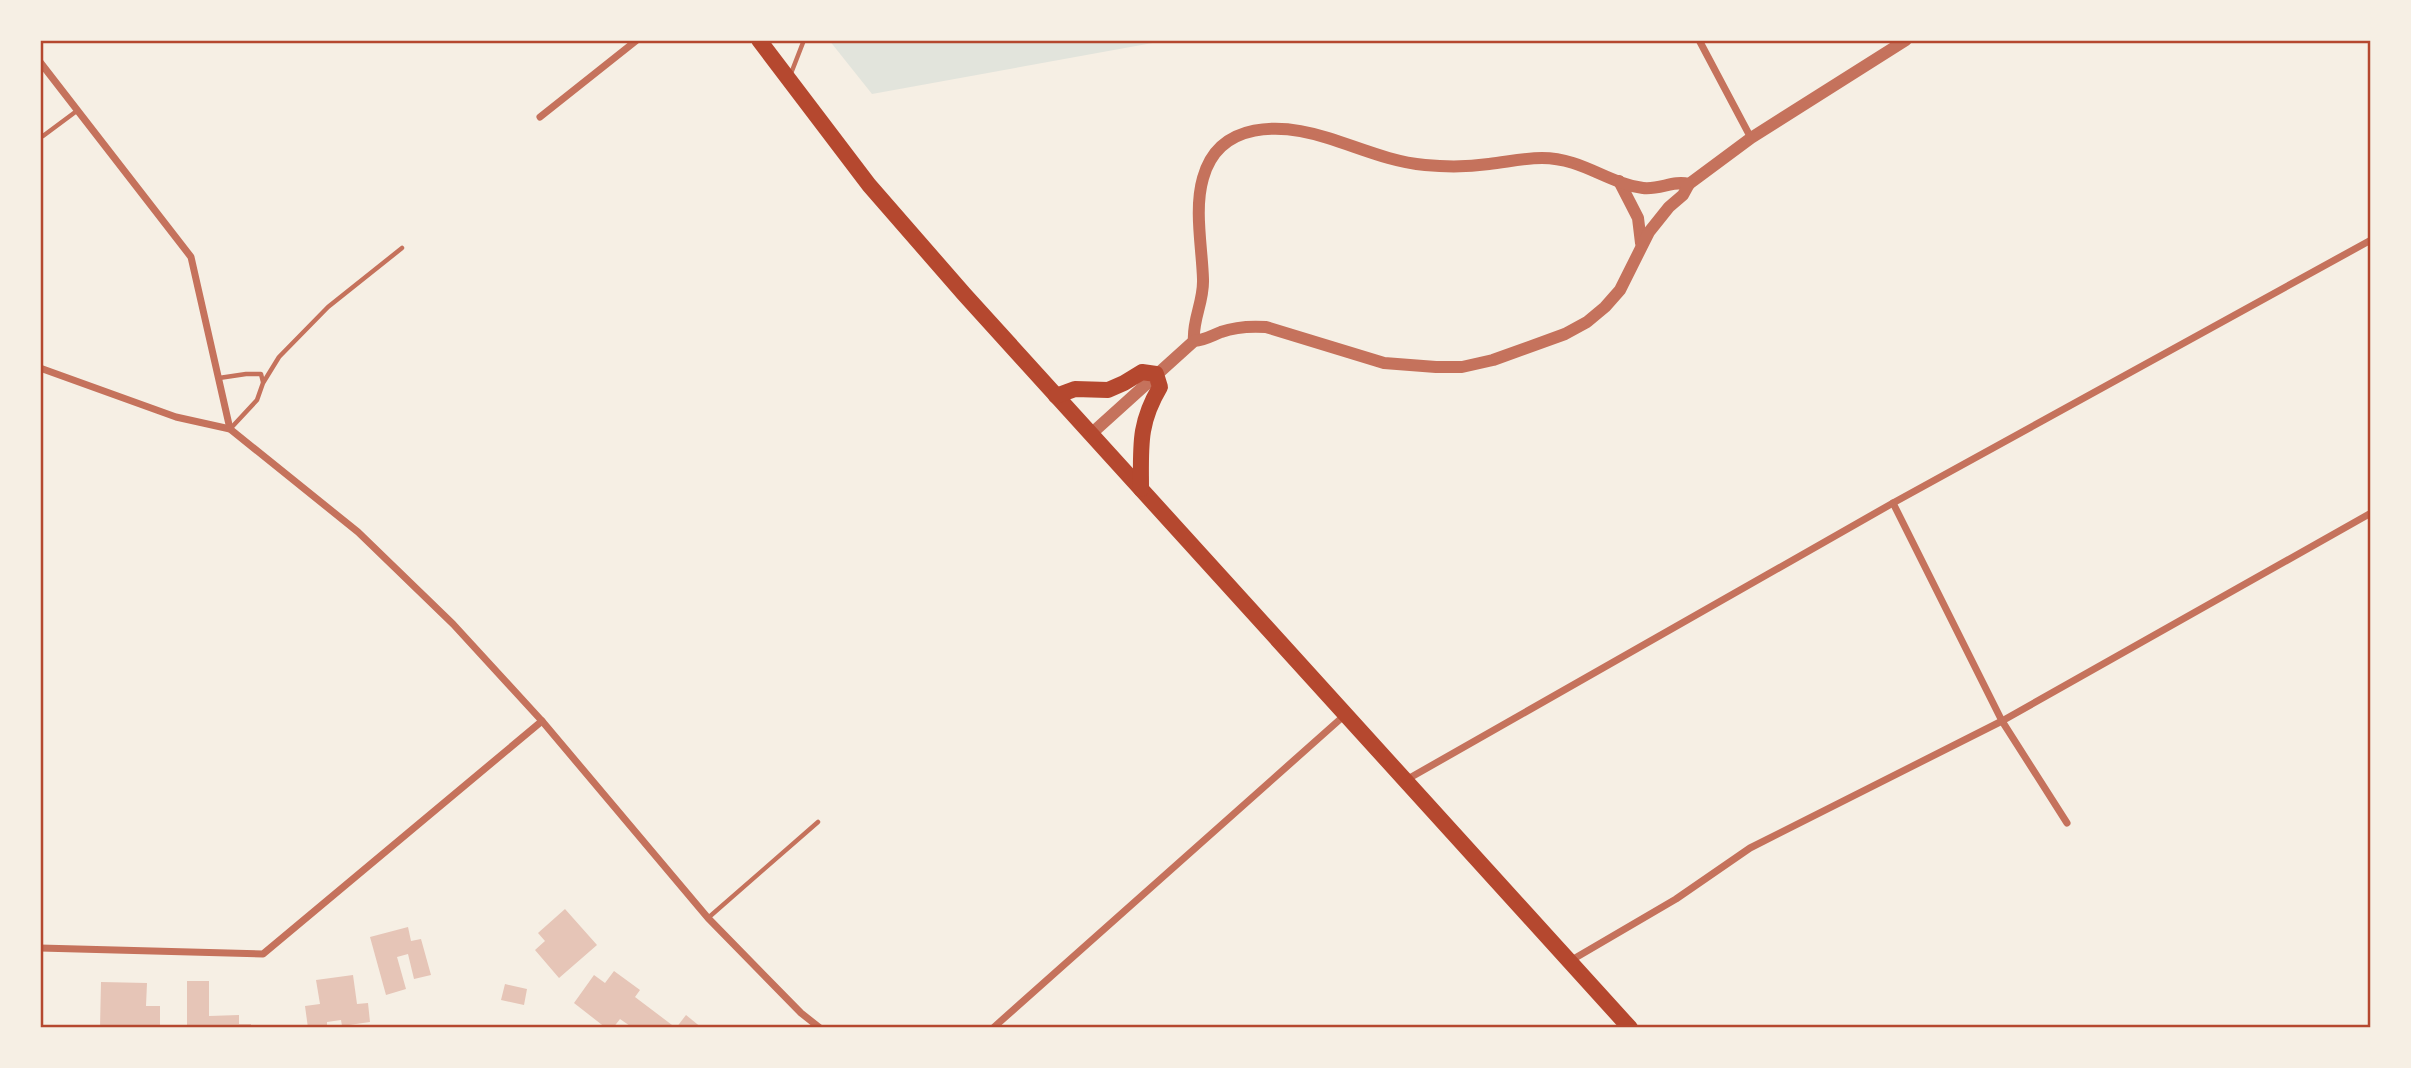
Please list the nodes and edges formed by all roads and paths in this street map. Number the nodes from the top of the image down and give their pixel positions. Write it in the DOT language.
graph roads {
  1 [pos="637,40"];
  2 [pos="759,40"];
  3 [pos="804,40"];
  4 [pos="1699,40"];
  5 [pos="1906,40"];
  6 [pos="40,62"];
  7 [pos="789,80"];
  8 [pos="78,110"];
  9 [pos="540,117"];
  10 [pos="40,133"];
  11 [pos="1751,138"];
  12 [pos="1619,181"];
  13 [pos="1689,184"];
  14 [pos="2371,240"];
  15 [pos="1642,247"];
  16 [pos="402,248"];
  17 [pos="1194,341"];
  18 [pos="40,368"];
  19 [pos="1156,374"];
  20 [pos="219,378"];
  21 [pos="263,383"];
  22 [pos="1056,396"];
  23 [pos="230,429"];
  24 [pos="1091,435"];
  25 [pos="1141,489"];
  26 [pos="1894,503"];
  27 [pos="2371,513"];
  28 [pos="1346,714"];
  29 [pos="2002,720"];
  30 [pos="542,721"];
  31 [pos="1405,781"];
  32 [pos="818,822"];
  33 [pos="2067,822"];
  34 [pos="708,918"];
  35 [pos="40,948"];
  36 [pos="1570,961"];
  37 [pos="820,1028"];
  38 [pos="993,1028"];
  39 [pos="1630,1028"];
  1 -- 9 [label="street"];
  2 -- 7 [label="main road"];
  3 -- 7 [label="lane"];
  4 -- 11 [label="street"];
  5 -- 11 [label="street"];
  6 -- 8 [label="street"];
  7 -- 22 [label="main road"];
  8 -- 10 [label="lane"];
  8 -- 20 [label="street"];
  11 -- 13 [label="street"];
  12 -- 13 [label="street"];
  12 -- 15 [label="street"];
  12 -- 17 [label="street"];
  13 -- 15 [label="street"];
  14 -- 26 [label="street"];
  15 -- 17 [label="street"];
  16 -- 21 [label="lane"];
  17 -- 19 [label="street"];
  18 -- 23 [label="street"];
  19 -- 22 [label="main road"];
  19 -- 24 [label="street"];
  19 -- 25 [label="main road"];
  20 -- 21 [label="lane"];
  20 -- 23 [label="street"];
  21 -- 23 [label="lane"];
  22 -- 24 [label="main road"];
  23 -- 30 [label="street"];
  24 -- 25 [label="main road"];
  25 -- 28 [label="main road"];
  26 -- 29 [label="street"];
  26 -- 31 [label="street"];
  27 -- 29 [label="street"];
  28 -- 31 [label="main road"];
  28 -- 38 [label="street"];
  29 -- 33 [label="street"];
  29 -- 36 [label="street"];
  30 -- 34 [label="street"];
  30 -- 35 [label="street"];
  31 -- 36 [label="main road"];
  32 -- 34 [label="lane"];
  34 -- 37 [label="street"];
  36 -- 39 [label="main road"];
}
